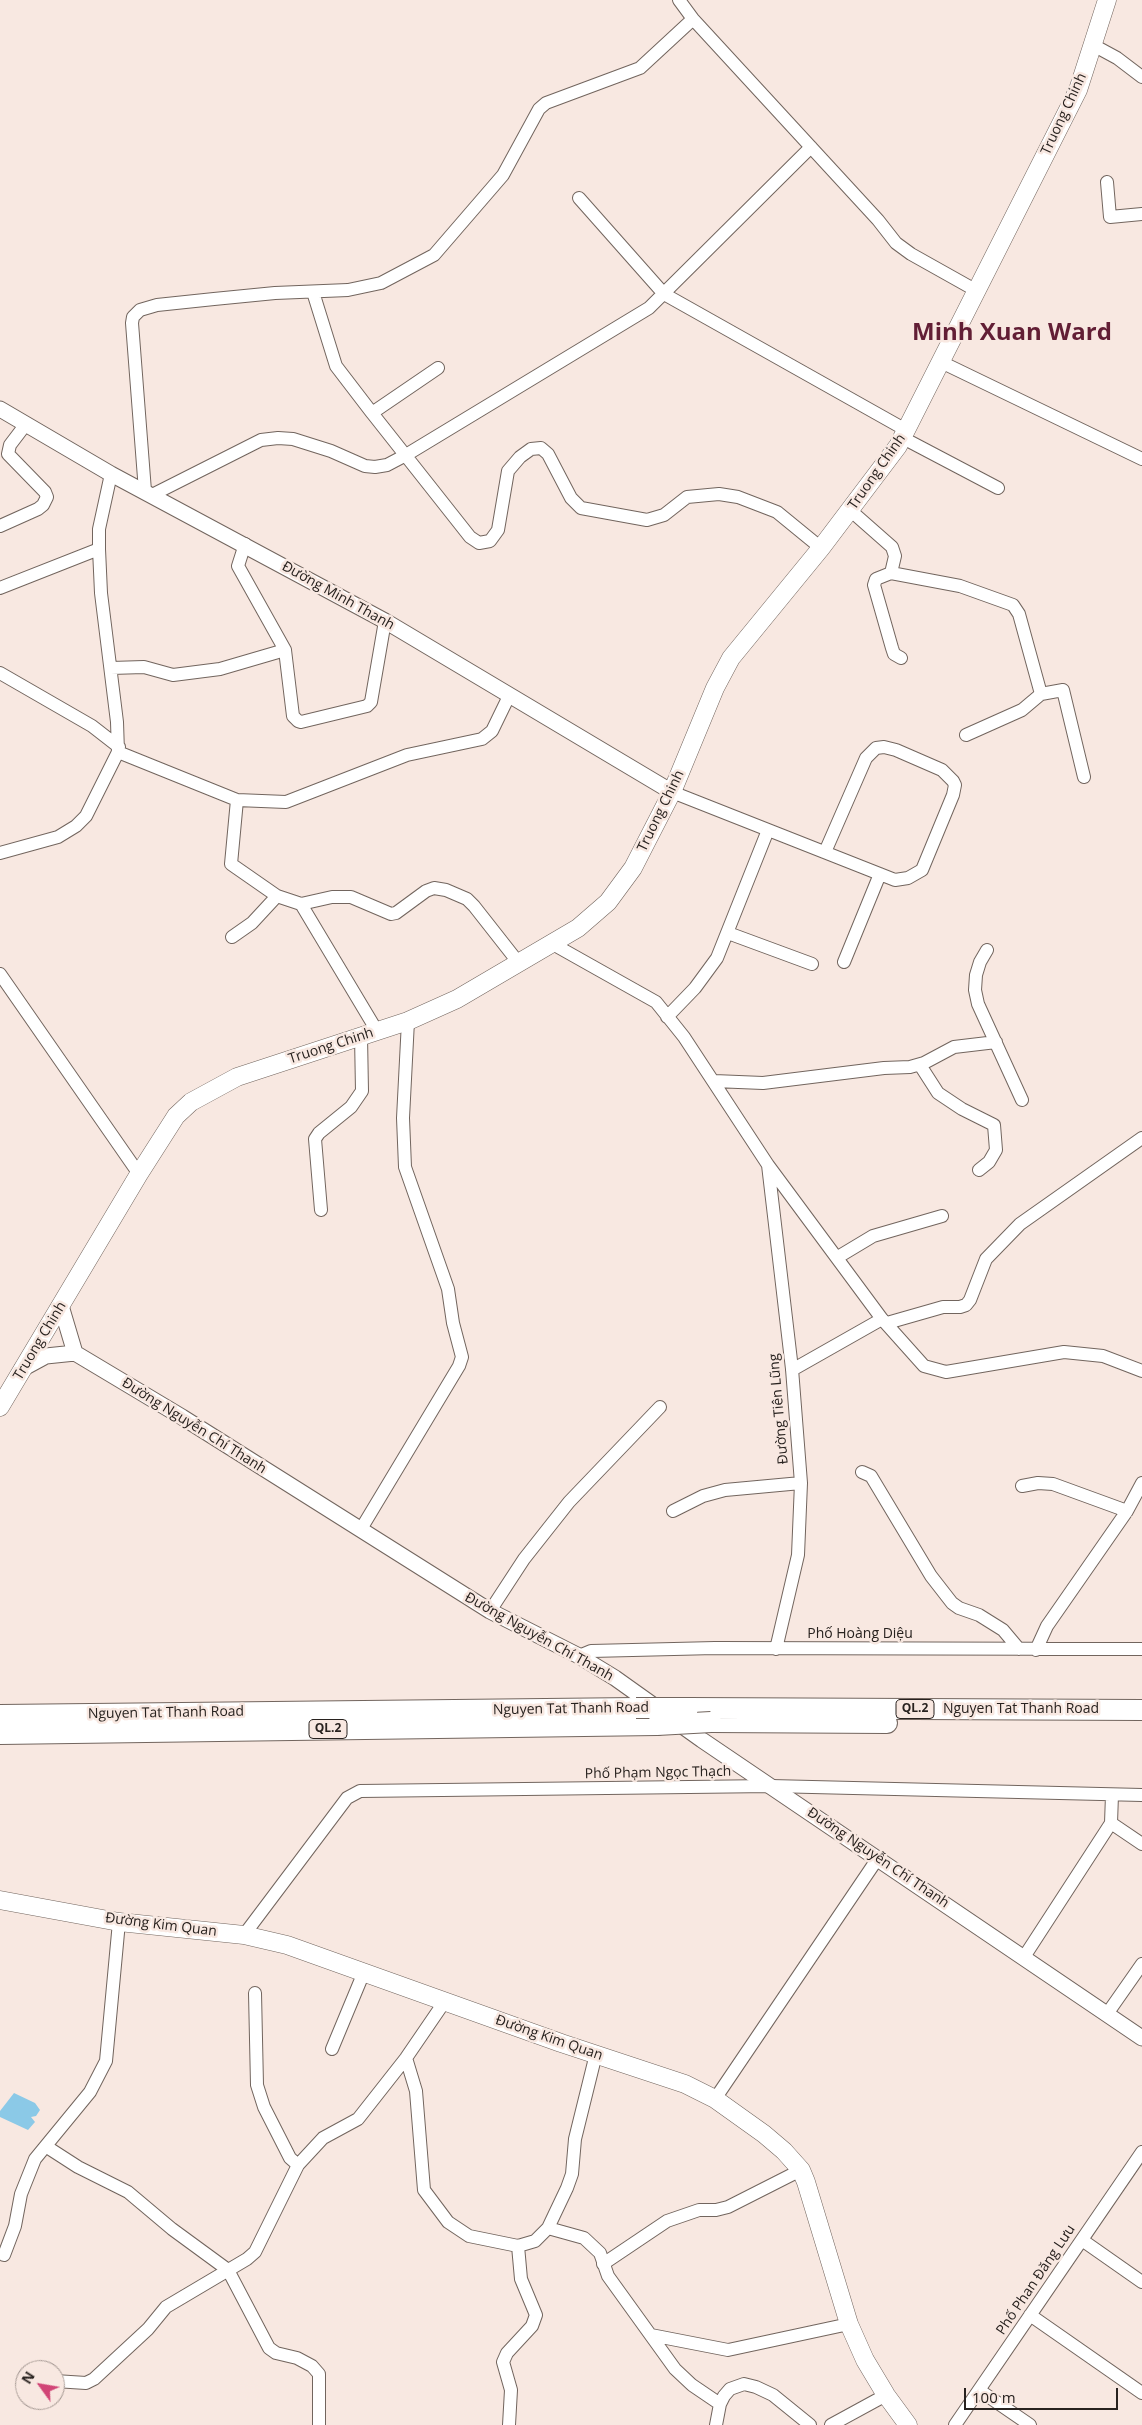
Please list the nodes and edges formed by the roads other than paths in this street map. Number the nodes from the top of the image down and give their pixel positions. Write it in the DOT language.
graph roads {
  1 [pos="679,0"];
  2 [pos="1107,0"];
  3 [pos="693,19"];
  4 [pos="1093,45"];
  5 [pos="1142,78"];
  6 [pos="811,147"];
  7 [pos="1107,182"];
  8 [pos="579,198"];
  9 [pos="1142,214"];
  10 [pos="977,290"];
  11 [pos="313,292"];
  12 [pos="664,294"];
  13 [pos="941,362"];
  14 [pos="438,368"];
  15 [pos="0,408"];
  16 [pos="372,413"];
  17 [pos="26,424"];
  18 [pos="904,434"];
  19 [pos="406,455"];
  20 [pos="1142,458"];
  21 [pos="111,474"];
  22 [pos="998,488"];
  23 [pos="148,493"];
  24 [pos="850,510"];
  25 [pos="0,526"];
  26 [pos="245,544"];
  27 [pos="821,548"];
  28 [pos="99,549"];
  29 [pos="891,573"];
  30 [pos="0,588"];
  31 [pos="385,622"];
  32 [pos="285,650"];
  33 [pos="901,658"];
  34 [pos="111,668"];
  35 [pos="0,673"];
  36 [pos="1041,694"];
  37 [pos="510,696"];
  38 [pos="966,735"];
  39 [pos="119,750"];
  40 [pos="1084,777"];
  41 [pos="672,792"];
  42 [pos="237,800"];
  43 [pos="768,830"];
  44 [pos="825,852"];
  45 [pos="0,853"];
  46 [pos="880,874"];
  47 [pos="277,896"];
  48 [pos="301,904"];
  49 [pos="728,933"];
  50 [pos="232,937"];
  51 [pos="550,943"];
  52 [pos="987,950"];
  53 [pos="518,962"];
  54 [pos="844,962"];
  55 [pos="812,964"];
  56 [pos="0,974"];
  57 [pos="667,1017"];
  58 [pos="408,1020"];
  59 [pos="369,1034"];
  60 [pos="996,1042"];
  61 [pos="920,1065"];
  62 [pos="714,1081"];
  63 [pos="1022,1100"];
  64 [pos="1142,1138"];
  65 [pos="768,1165"];
  66 [pos="979,1170"];
  67 [pos="139,1174"];
  68 [pos="321,1210"];
  69 [pos="942,1216"];
  70 [pos="838,1257"];
  71 [pos="61,1306"];
  72 [pos="884,1321"];
  73 [pos="75,1353"];
  74 [pos="22,1369"];
  75 [pos="792,1370"];
  76 [pos="1142,1371"];
  77 [pos="0,1407"];
  78 [pos="660,1407"];
  79 [pos="862,1472"];
  80 [pos="1142,1482"];
  81 [pos="801,1483"];
  82 [pos="1022,1486"];
  83 [pos="1127,1510"];
  84 [pos="673,1511"];
  85 [pos="360,1529"];
  86 [pos="490,1612"];
  87 [pos="776,1649"];
  88 [pos="1019,1649"];
  89 [pos="1036,1650"];
  90 [pos="1142,1650"];
  91 [pos="579,1656"];
  92 [pos="1142,1710"];
  93 [pos="0,1715"];
  94 [pos="1142,1723"];
  95 [pos="0,1734"];
  96 [pos="771,1786"];
  97 [pos="1142,1794"];
  98 [pos="1112,1795"];
  99 [pos="1110,1823"];
  100 [pos="1142,1844"];
  101 [pos="878,1858"];
  102 [pos="0,1900"];
  103 [pos="120,1922"];
  104 [pos="244,1935"];
  105 [pos="1024,1957"];
  106 [pos="1142,1964"];
  107 [pos="364,1972"];
  108 [pos="255,1993"];
  109 [pos="445,2001"];
  110 [pos="1107,2014"];
  111 [pos="1142,2038"];
  112 [pos="332,2049"];
  113 [pos="596,2054"];
  114 [pos="406,2058"];
  115 [pos="715,2099"];
  116 [pos="47,2147"];
  117 [pos="1142,2152"];
  118 [pos="298,2165"];
  119 [pos="1137,2169"];
  120 [pos="801,2170"];
  121 [pos="548,2228"];
  122 [pos="1082,2240"];
  123 [pos="518,2246"];
  124 [pos="4,2255"];
  125 [pos="604,2264"];
  126 [pos="228,2270"];
  127 [pos="1142,2282"];
  128 [pos="1030,2315"];
  129 [pos="849,2324"];
  130 [pos="651,2335"];
  131 [pos="65,2382"];
  132 [pos="979,2390"];
  133 [pos="1142,2393"];
  134 [pos="886,2395"];
  135 [pos="720,2404"];
  136 [pos="319,2425"];
  137 [pos="508,2425"];
  138 [pos="716,2425"];
  139 [pos="810,2425"];
  140 [pos="831,2425"];
  141 [pos="908,2425"];
  142 [pos="955,2425"];
  143 [pos="1030,2425"];
  1 -- 3 [label="street"];
  2 -- 4 [label="main road, Truong Chinh"];
  3 -- 6 [label="street"];
  3 -- 11 [label="street"];
  4 -- 5 [label="street"];
  4 -- 10 [label="main road, Truong Chinh"];
  6 -- 10 [label="street"];
  6 -- 12 [label="street"];
  7 -- 9 [label="street"];
  8 -- 12 [label="street"];
  10 -- 13 [label="main road, Truong Chinh"];
  11 -- 16 [label="street"];
  11 -- 23 [label="street"];
  12 -- 18 [label="street"];
  12 -- 19 [label="street"];
  13 -- 18 [label="main road, Truong Chinh"];
  13 -- 20 [label="street"];
  14 -- 16 [label="street"];
  15 -- 17 [label="street, Đường Minh Thanh"];
  16 -- 19 [label="street"];
  17 -- 21 [label="street, Đường Minh Thanh"];
  17 -- 25 [label="street"];
  18 -- 22 [label="street"];
  18 -- 24 [label="main road, Truong Chinh"];
  19 -- 23 [label="street"];
  19 -- 27 [label="street"];
  21 -- 23 [label="street, Đường Minh Thanh"];
  21 -- 28 [label="street"];
  23 -- 26 [label="street, Đường Minh Thanh"];
  24 -- 27 [label="main road, Truong Chinh"];
  24 -- 29 [label="street"];
  26 -- 31 [label="street, Đường Minh Thanh"];
  26 -- 32 [label="street"];
  27 -- 41 [label="main road, Truong Chinh"];
  28 -- 30 [label="street"];
  28 -- 34 [label="street"];
  29 -- 33 [label="street"];
  29 -- 36 [label="street"];
  31 -- 32 [label="street"];
  31 -- 37 [label="street, Đường Minh Thanh"];
  32 -- 34 [label="street"];
  34 -- 39 [label="street"];
  35 -- 39 [label="street"];
  36 -- 38 [label="street"];
  36 -- 40 [label="street"];
  37 -- 41 [label="street, Đường Minh Thanh"];
  37 -- 42 [label="street"];
  39 -- 42 [label="street"];
  39 -- 45 [label="street"];
  41 -- 43 [label="street"];
  41 -- 51 [label="main road, Truong Chinh"];
  42 -- 47 [label="street"];
  43 -- 44 [label="street"];
  43 -- 49 [label="street"];
  44 -- 46 [label="street"];
  44 -- 46 [label="street"];
  46 -- 54 [label="street"];
  47 -- 48 [label="street"];
  47 -- 50 [label="street"];
  48 -- 53 [label="street"];
  48 -- 59 [label="street"];
  49 -- 55 [label="street"];
  49 -- 57 [label="street"];
  51 -- 53 [label="main road, Truong Chinh"];
  51 -- 57 [label="street"];
  52 -- 60 [label="street"];
  53 -- 58 [label="main road, Truong Chinh"];
  56 -- 67 [label="street"];
  57 -- 62 [label="street"];
  58 -- 59 [label="main road, Truong Chinh"];
  58 -- 85 [label="street"];
  59 -- 67 [label="main road, Truong Chinh"];
  59 -- 68 [label="street"];
  60 -- 61 [label="street"];
  60 -- 63 [label="street"];
  61 -- 62 [label="street"];
  61 -- 66 [label="street"];
  62 -- 65 [label="street"];
  64 -- 72 [label="street"];
  65 -- 70 [label="street"];
  65 -- 75 [label="street, Đường Tiên Lũng"];
  67 -- 71 [label="main road, Truong Chinh"];
  69 -- 70 [label="street"];
  70 -- 72 [label="street"];
  71 -- 73 [label="street"];
  71 -- 74 [label="main road, Truong Chinh"];
  72 -- 75 [label="street"];
  72 -- 76 [label="street"];
  73 -- 74 [label="street"];
  73 -- 85 [label="street, Đường Nguyễn Chí Thanh"];
  74 -- 77 [label="main road, Truong Chinh"];
  75 -- 81 [label="street, Đường Tiên Lũng"];
  78 -- 86 [label="street"];
  79 -- 88 [label="street"];
  80 -- 83 [label="street"];
  81 -- 84 [label="street"];
  81 -- 87 [label="street, Đường Tiên Lũng"];
  82 -- 83 [label="street"];
  83 -- 89 [label="street"];
  85 -- 86 [label="street, Đường Nguyễn Chí Thanh"];
  86 -- 91 [label="street, Đường Nguyễn Chí Thanh"];
  87 -- 88 [label="street, Phố Hoàng Diệu"];
  87 -- 91 [label="street, Phố Hoàng Diệu"];
  88 -- 89 [label="street, Phố Hoàng Diệu"];
  89 -- 90 [label="street, Phố Hoàng Diệu"];
  91 -- 96 [label="street, Đường Nguyễn Chí Thanh"];
  92 -- 93 [label="highway, Nguyen Tat Thanh Road / QL.2, bridge"];
  94 -- 95 [label="highway, Nguyen Tat Thanh Road / QL.2, bridge"];
  96 -- 98 [label="street, Phố Phạm Ngọc Thạch"];
  96 -- 101 [label="street, Đường Nguyễn Chí Thanh"];
  96 -- 104 [label="street, Phố Phạm Ngọc Thạch"];
  97 -- 98 [label="street, Phố Phạm Ngọc Thạch"];
  98 -- 99 [label="street"];
  99 -- 100 [label="street"];
  99 -- 105 [label="street"];
  101 -- 105 [label="street, Đường Nguyễn Chí Thanh"];
  101 -- 115 [label="street"];
  102 -- 103 [label="main road, Đường Kim Quan"];
  103 -- 104 [label="main road, Đường Kim Quan"];
  103 -- 116 [label="street"];
  104 -- 107 [label="main road, Đường Kim Quan"];
  105 -- 110 [label="street, Đường Nguyễn Chí Thanh"];
  106 -- 110 [label="street"];
  107 -- 109 [label="main road, Đường Kim Quan"];
  107 -- 112 [label="street"];
  108 -- 118 [label="street"];
  109 -- 113 [label="main road, Đường Kim Quan"];
  109 -- 114 [label="street"];
  110 -- 111 [label="street, Đường Nguyễn Chí Thanh"];
  113 -- 115 [label="main road, Đường Kim Quan"];
  113 -- 121 [label="street"];
  114 -- 118 [label="street"];
  114 -- 123 [label="street"];
  115 -- 120 [label="main road, Đường Kim Quan"];
  116 -- 124 [label="street"];
  116 -- 126 [label="street"];
  117 -- 119 [label="street, Phố Phan Đăng Lưu"];
  118 -- 126 [label="street"];
  119 -- 122 [label="street, Phố Phan Đăng Lưu"];
  120 -- 125 [label="street"];
  120 -- 129 [label="main road, Đường Kim Quan"];
  121 -- 123 [label="street"];
  121 -- 125 [label="street"];
  122 -- 127 [label="street"];
  122 -- 128 [label="street, Phố Phan Đăng Lưu"];
  123 -- 137 [label="street"];
  125 -- 130 [label="street"];
  126 -- 131 [label="street"];
  126 -- 136 [label="street"];
  128 -- 132 [label="street, Phố Phan Đăng Lưu"];
  128 -- 133 [label="street"];
  129 -- 130 [label="street"];
  129 -- 134 [label="main road, Đường Kim Quan"];
  130 -- 135 [label="street"];
  132 -- 142 [label="street, Phố Phan Đăng Lưu"];
  132 -- 143 [label="street"];
  134 -- 140 [label="street"];
  134 -- 141 [label="main road, Đường Kim Quan"];
  135 -- 138 [label="street"];
  135 -- 139 [label="street"];
}
